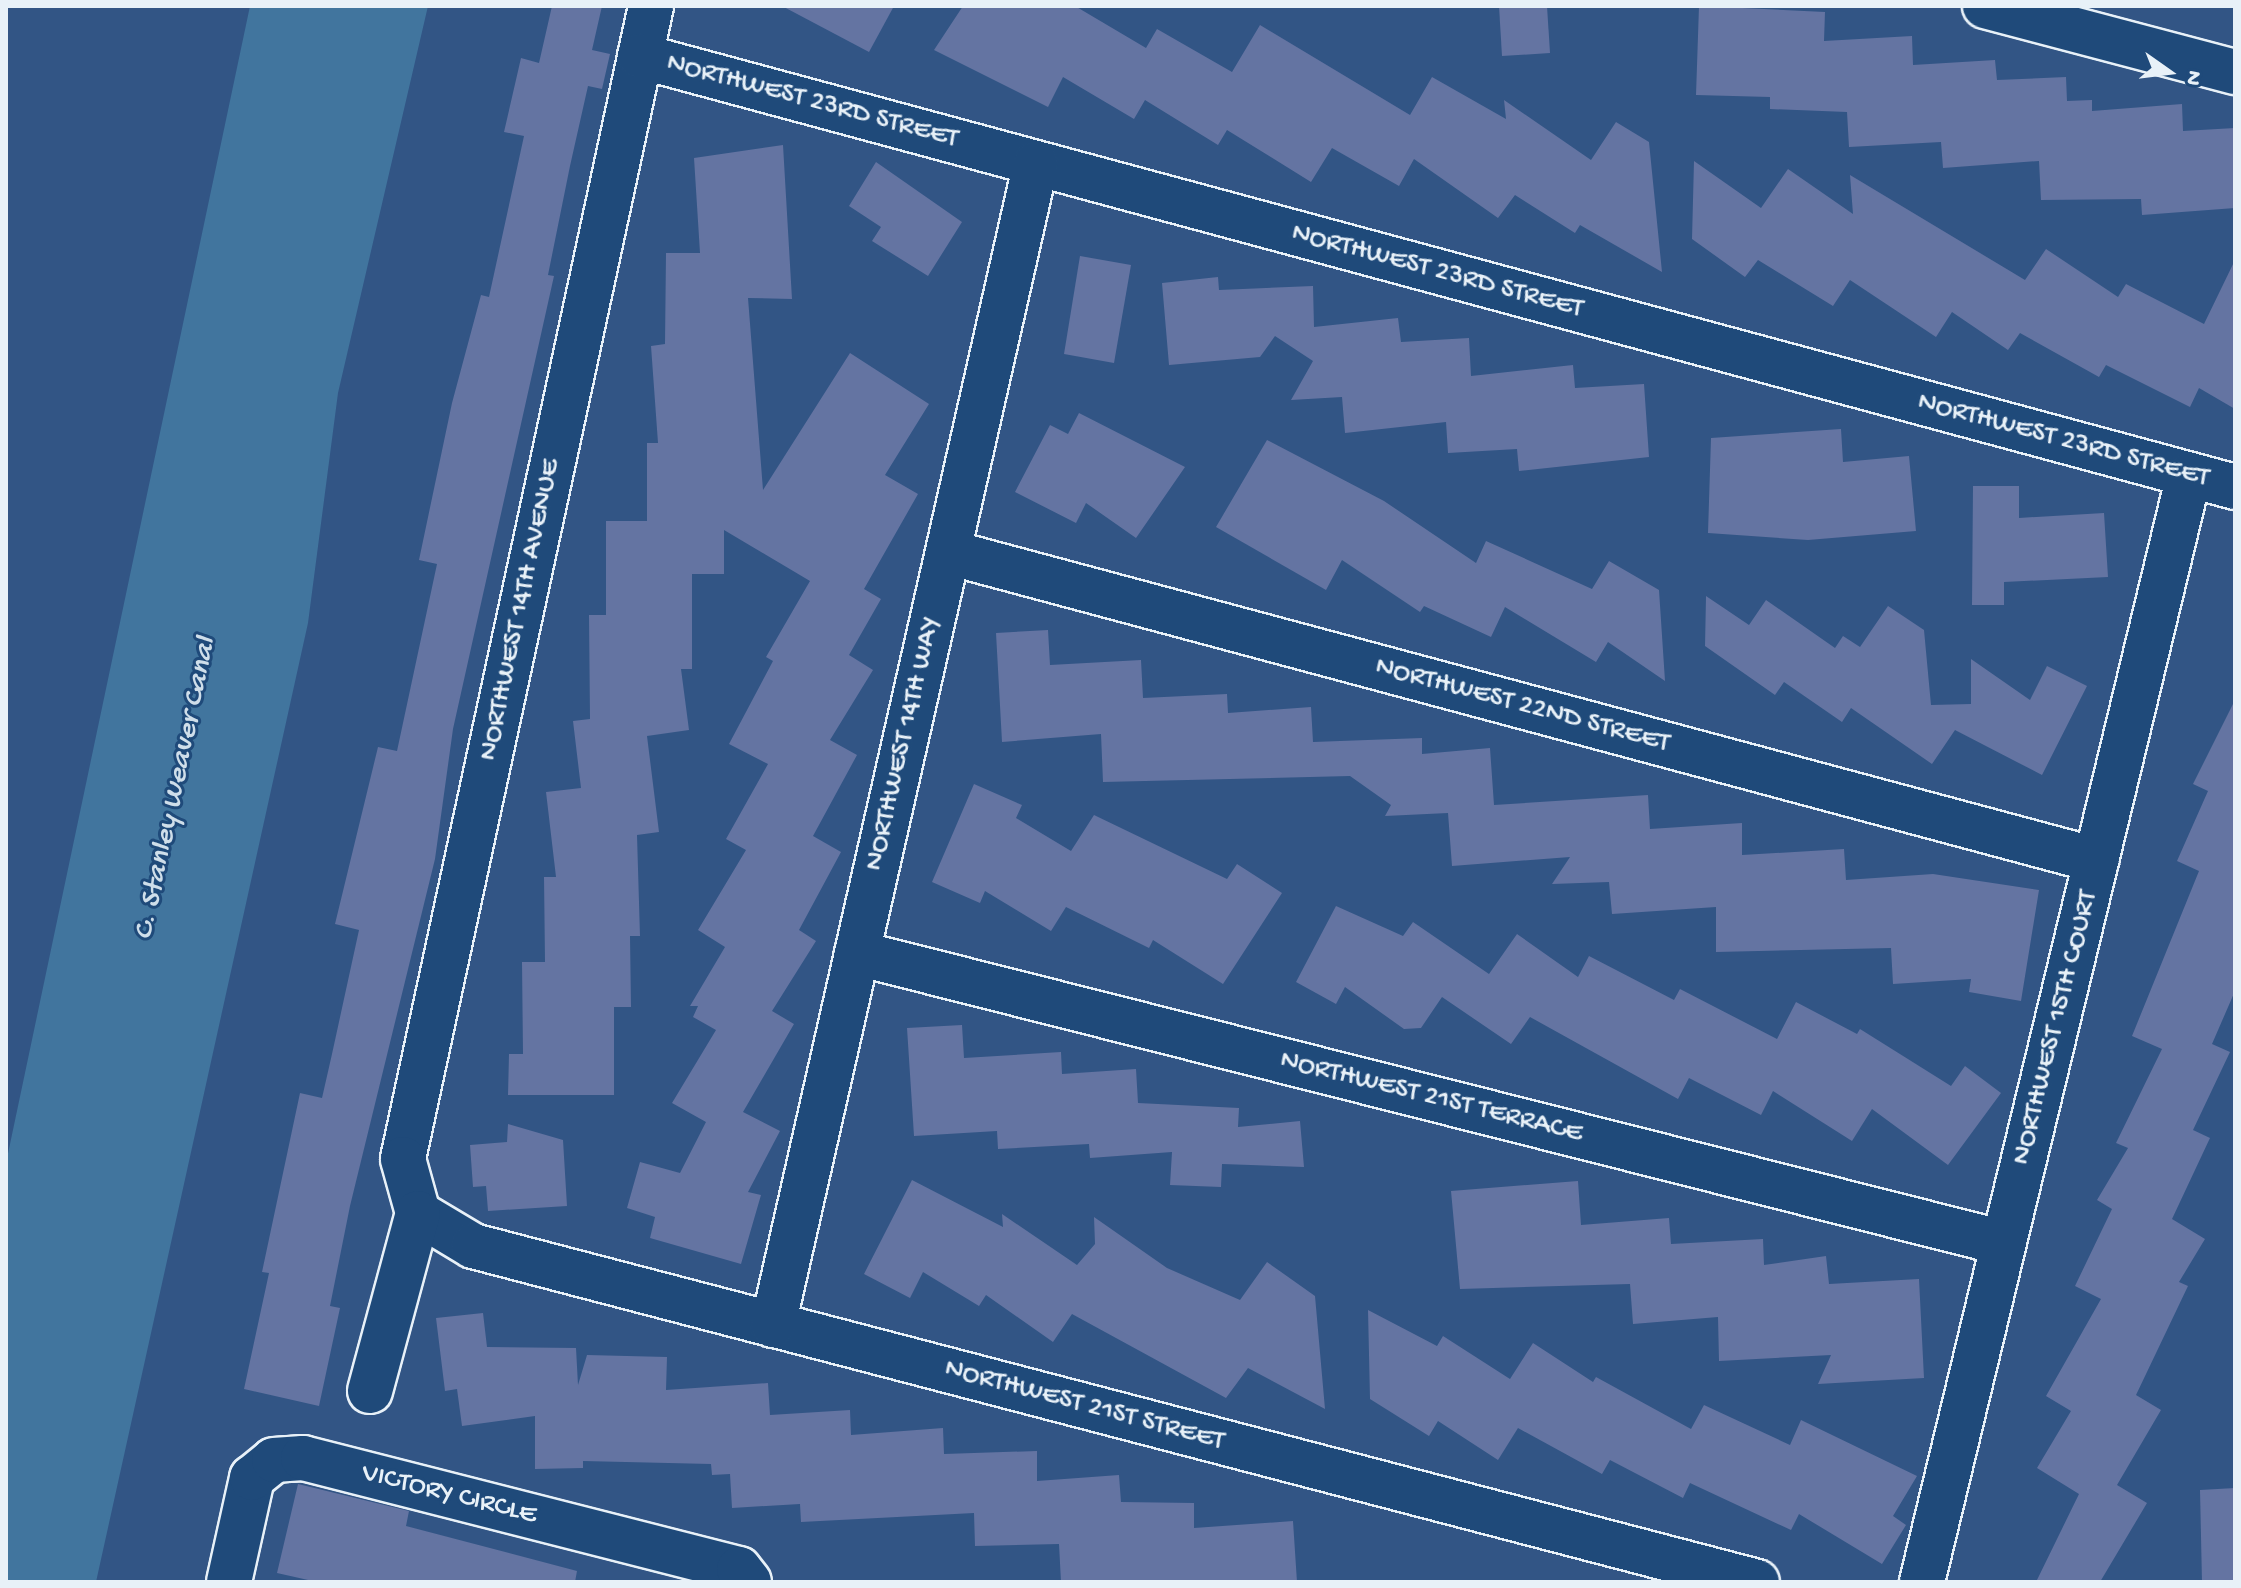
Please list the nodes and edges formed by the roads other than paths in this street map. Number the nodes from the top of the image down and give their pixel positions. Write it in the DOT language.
graph roads {
  1 [pos="651,6"];
  2 [pos="1985,6"];
  3 [pos="640,56"];
  4 [pos="2235,72"];
  5 [pos="1036,163"];
  6 [pos="2189,475"];
  7 [pos="2235,487"];
  8 [pos="948,552"];
  9 [pos="2096,860"];
  10 [pos="857,953"];
  11 [pos="418,1213"];
  12 [pos="2004,1243"];
  13 [pos="773,1325"];
  14 [pos="370,1391"];
  15 [pos="229,1582"];
  16 [pos="749,1582"];
  17 [pos="1757,1582"];
  18 [pos="1922,1582"];
  1 -- 3 [label="street, NORTHWEST 14TH AVENUE"];
  2 -- 4 [label="street"];
  3 -- 5 [label="street, NORTHWEST 23RD STREET"];
  3 -- 11 [label="street, NORTHWEST 14TH AVENUE"];
  5 -- 6 [label="street, NORTHWEST 23RD STREET"];
  5 -- 8 [label="street, NORTHWEST 14TH WAY"];
  6 -- 7 [label="street, NORTHWEST 23RD STREET"];
  6 -- 9 [label="street, NORTHWEST 15TH COURT"];
  8 -- 9 [label="street, NORTHWEST 22ND STREET"];
  8 -- 10 [label="street, NORTHWEST 14TH WAY"];
  9 -- 12 [label="street, NORTHWEST 15TH COURT"];
  10 -- 12 [label="street, NORTHWEST 21ST TERRACE"];
  10 -- 13 [label="street, NORTHWEST 14TH WAY"];
  11 -- 13 [label="street, NORTHWEST 21ST STREET"];
  11 -- 14 [label="street"];
  12 -- 18 [label="street, NORTHWEST 15TH COURT"];
  13 -- 17 [label="street, NORTHWEST 21ST STREET"];
  15 -- 16 [label="street, VICTORY CIRCLE"];
}
